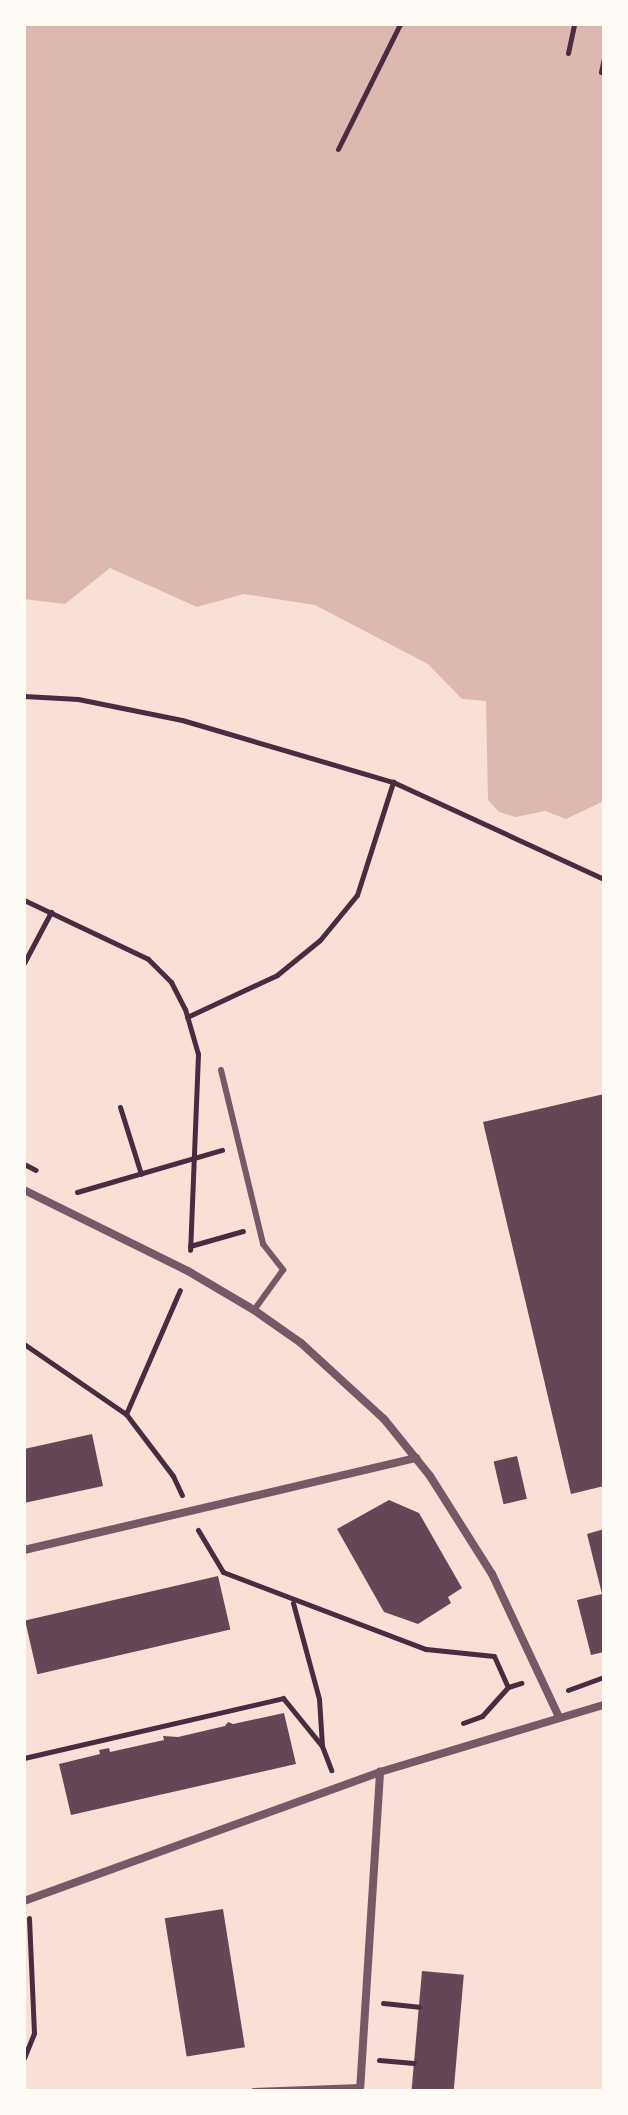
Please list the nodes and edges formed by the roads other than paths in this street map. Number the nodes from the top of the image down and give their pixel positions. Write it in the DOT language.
graph roads {
  1 [pos="221,1070"];
  2 [pos="24,1190"];
  3 [pos="254,1310"];
  4 [pos="416,1458"];
  5 [pos="24,1550"];
  6 [pos="604,1705"];
  7 [pos="559,1717"];
  8 [pos="380,1772"];
  9 [pos="26,1901"];
  10 [pos="360,2089"];
  11 [pos="254,2091"];
  1 -- 3 [label="lane"];
  2 -- 3 [label="street"];
  3 -- 4 [label="street"];
  4 -- 5 [label="street"];
  4 -- 7 [label="street"];
  6 -- 7 [label="street"];
  7 -- 8 [label="street"];
  8 -- 9 [label="street"];
  8 -- 10 [label="street"];
  10 -- 11 [label="lane"];
}
